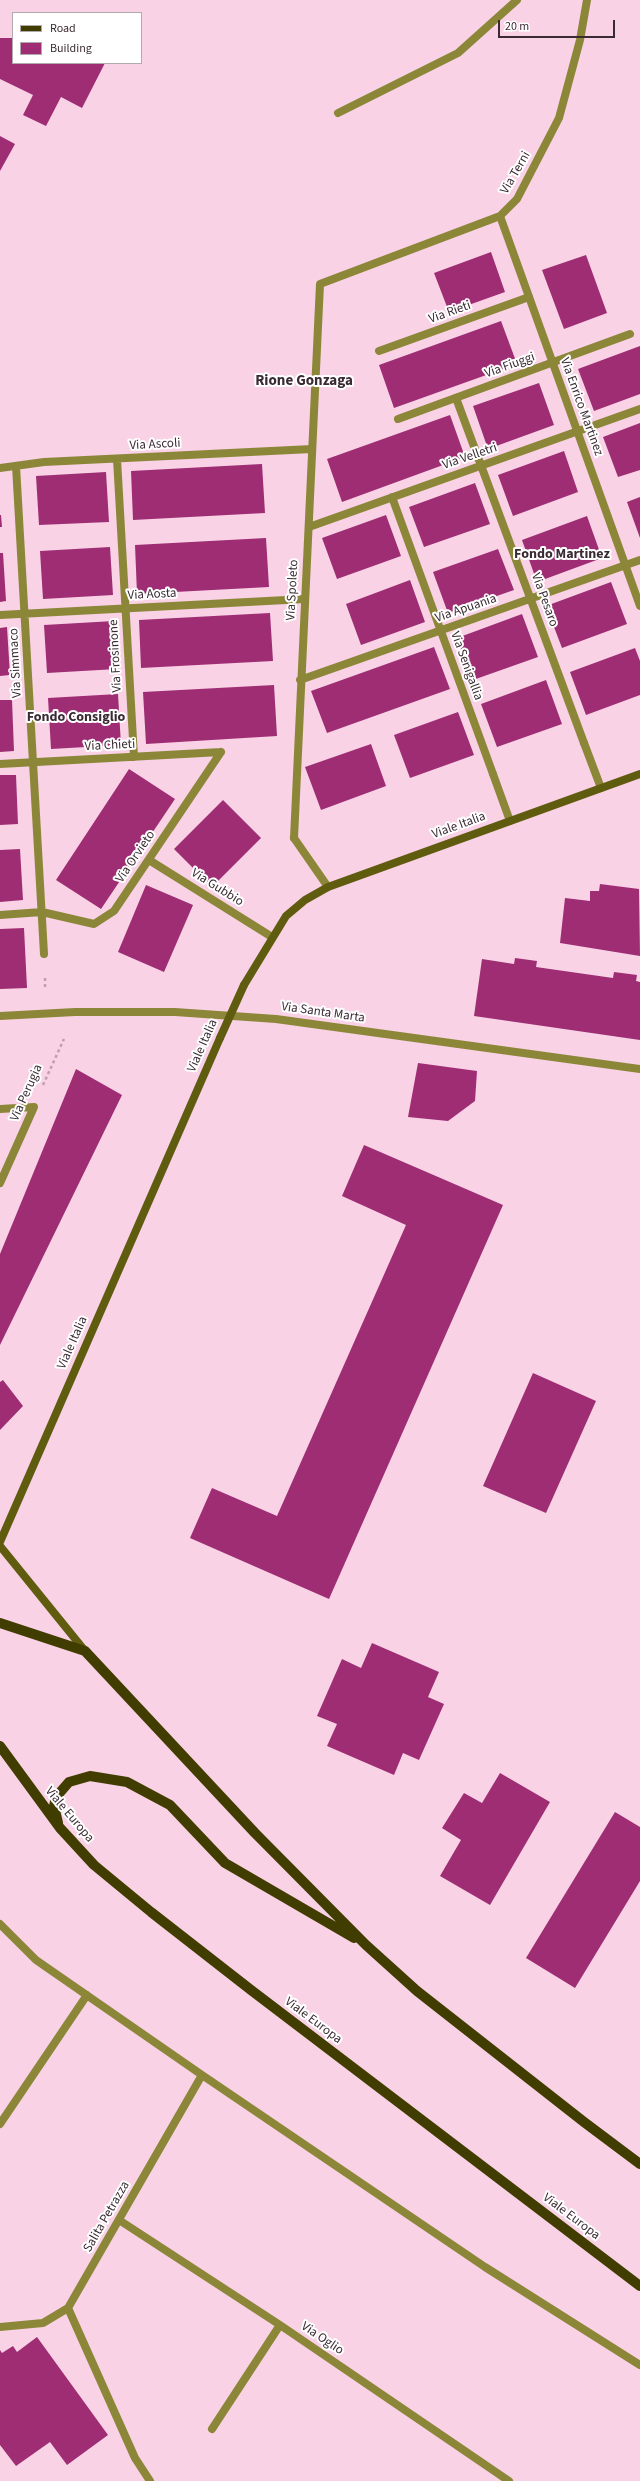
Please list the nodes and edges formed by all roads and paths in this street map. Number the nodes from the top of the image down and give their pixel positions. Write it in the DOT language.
graph roads {
  1 [pos="517,0"];
  2 [pos="587,0"];
  3 [pos="338,113"];
  4 [pos="500,216"];
  5 [pos="320,284"];
  6 [pos="529,297"];
  7 [pos="630,334"];
  8 [pos="379,351"];
  9 [pos="553,362"];
  10 [pos="456,398"];
  11 [pos="640,409"];
  12 [pos="398,419"];
  13 [pos="577,432"];
  14 [pos="312,449"];
  15 [pos="117,459"];
  16 [pos="16,466"];
  17 [pos="481,466"];
  18 [pos="0,468"];
  19 [pos="392,497"];
  20 [pos="309,527"];
  21 [pos="640,560"];
  22 [pos="626,565"];
  23 [pos="305,599"];
  24 [pos="530,599"];
  25 [pos="640,606"];
  26 [pos="126,608"];
  27 [pos="25,614"];
  28 [pos="0,615"];
  29 [pos="440,630"];
  30 [pos="300,680"];
  31 [pos="221,752"];
  32 [pos="134,757"];
  33 [pos="34,762"];
  34 [pos="0,764"];
  35 [pos="640,774"];
  36 [pos="601,788"];
  37 [pos="510,821"];
  38 [pos="149,860"];
  39 [pos="328,887"];
  40 [pos="42,912"];
  41 [pos="0,915"];
  42 [pos="272,937"];
  43 [pos="44,954"];
  44 [pos="75,1012"];
  45 [pos="46,1014"];
  46 [pos="0,1016"];
  47 [pos="640,1069"];
  48 [pos="34,1107"];
  49 [pos="0,1109"];
  50 [pos="0,1183"];
  51 [pos="0,1542"];
  52 [pos="0,1546"];
  53 [pos="0,1623"];
  54 [pos="85,1651"];
  55 [pos="0,1746"];
  56 [pos="60,1828"];
  57 [pos="0,1924"];
  58 [pos="366,1945"];
  59 [pos="87,1995"];
  60 [pos="202,2074"];
  61 [pos="0,2124"];
  62 [pos="640,2164"];
  63 [pos="119,2220"];
  64 [pos="640,2286"];
  65 [pos="68,2308"];
  66 [pos="280,2325"];
  67 [pos="0,2327"];
  68 [pos="640,2365"];
  69 [pos="212,2429"];
  70 [pos="150,2481"];
  71 [pos="508,2481"];
  1 -- 3 [label="street"];
  2 -- 4 [label="street, Via Terni"];
  4 -- 5 [label="street, Via Terni"];
  4 -- 6 [label="street, Via Enrico Martinez"];
  5 -- 14 [label="street, Via Spoleto"];
  6 -- 8 [label="street, Via Rieti"];
  6 -- 9 [label="street, Via Enrico Martinez"];
  7 -- 9 [label="street, Via Fiuggi"];
  9 -- 10 [label="street, Via Fiuggi"];
  9 -- 13 [label="street, Via Enrico Martinez"];
  10 -- 12 [label="street, Via Fiuggi"];
  10 -- 17 [label="street, Via Pesaro"];
  11 -- 13 [label="street, Via Velletri"];
  13 -- 17 [label="street, Via Velletri"];
  13 -- 22 [label="street, Via Enrico Martinez"];
  14 -- 15 [label="street, Via Ascoli"];
  14 -- 20 [label="street, Via Spoleto"];
  15 -- 16 [label="street, Via Ascoli"];
  15 -- 26 [label="street, Via Frosinone"];
  16 -- 18 [label="street, Via Ascoli"];
  16 -- 27 [label="street, Via Simmaco"];
  17 -- 19 [label="street, Via Velletri"];
  17 -- 24 [label="street, Via Pesaro"];
  19 -- 20 [label="street, Via Velletri"];
  19 -- 29 [label="street, Via Senigallia"];
  20 -- 23 [label="street, Via Spoleto"];
  21 -- 22 [label="street, Via Apuania"];
  22 -- 24 [label="street, Via Apuania"];
  22 -- 25 [label="street, Via Enrico Martinez"];
  23 -- 26 [label="street, Via Aosta"];
  23 -- 30 [label="street, Via Spoleto"];
  24 -- 29 [label="street, Via Apuania"];
  24 -- 36 [label="street, Via Pesaro"];
  26 -- 27 [label="street, Via Aosta"];
  26 -- 32 [label="street, Via Frosinone"];
  27 -- 28 [label="street, Via Aosta"];
  27 -- 33 [label="street, Via Simmaco"];
  29 -- 30 [label="street, Via Apuania"];
  29 -- 37 [label="street, Via Senigallia"];
  30 -- 39 [label="street, Via Spoleto"];
  31 -- 32 [label="street, Via Chieti"];
  31 -- 38 [label="street, Via Orvieto"];
  32 -- 33 [label="street, Via Chieti"];
  33 -- 34 [label="street, Via Chieti"];
  33 -- 40 [label="street, Via Simmaco"];
  35 -- 36 [label="main road, Viale Italia"];
  36 -- 37 [label="main road, Viale Italia"];
  37 -- 39 [label="main road, Viale Italia"];
  38 -- 40 [label="street, Via Orvieto"];
  38 -- 42 [label="street, Via Gubbio"];
  39 -- 42 [label="main road, Viale Italia"];
  40 -- 41 [label="street, Via Orvieto"];
  40 -- 43 [label="street, Via Simmaco"];
  42 -- 51 [label="main road, Viale Italia, bridge"];
  43 -- 45 [label="path"];
  44 -- 45 [label="street, Via Santa Marta"];
  44 -- 47 [label="street, Via Santa Marta"];
  44 -- 48 [label="path, Via Perugia"];
  45 -- 46 [label="street, Via Santa Marta"];
  48 -- 49 [label="street"];
  48 -- 50 [label="street, Via Perugia"];
  52 -- 54 [label="main road"];
  53 -- 54 [label="main road"];
  54 -- 58 [label="main road"];
  55 -- 56 [label="main road, Viale Europa"];
  56 -- 58 [label="main road"];
  56 -- 64 [label="main road, Viale Europa"];
  57 -- 59 [label="street"];
  58 -- 62 [label="main road"];
  59 -- 60 [label="street"];
  59 -- 61 [label="street"];
  60 -- 63 [label="street, Salita Petrazza"];
  60 -- 68 [label="street"];
  63 -- 65 [label="street, Salita Petrazza"];
  63 -- 66 [label="street, Via Oglio"];
  65 -- 67 [label="street, Salita Petrazza"];
  65 -- 70 [label="street"];
  66 -- 69 [label="street"];
  66 -- 71 [label="street, Via Oglio"];
}
